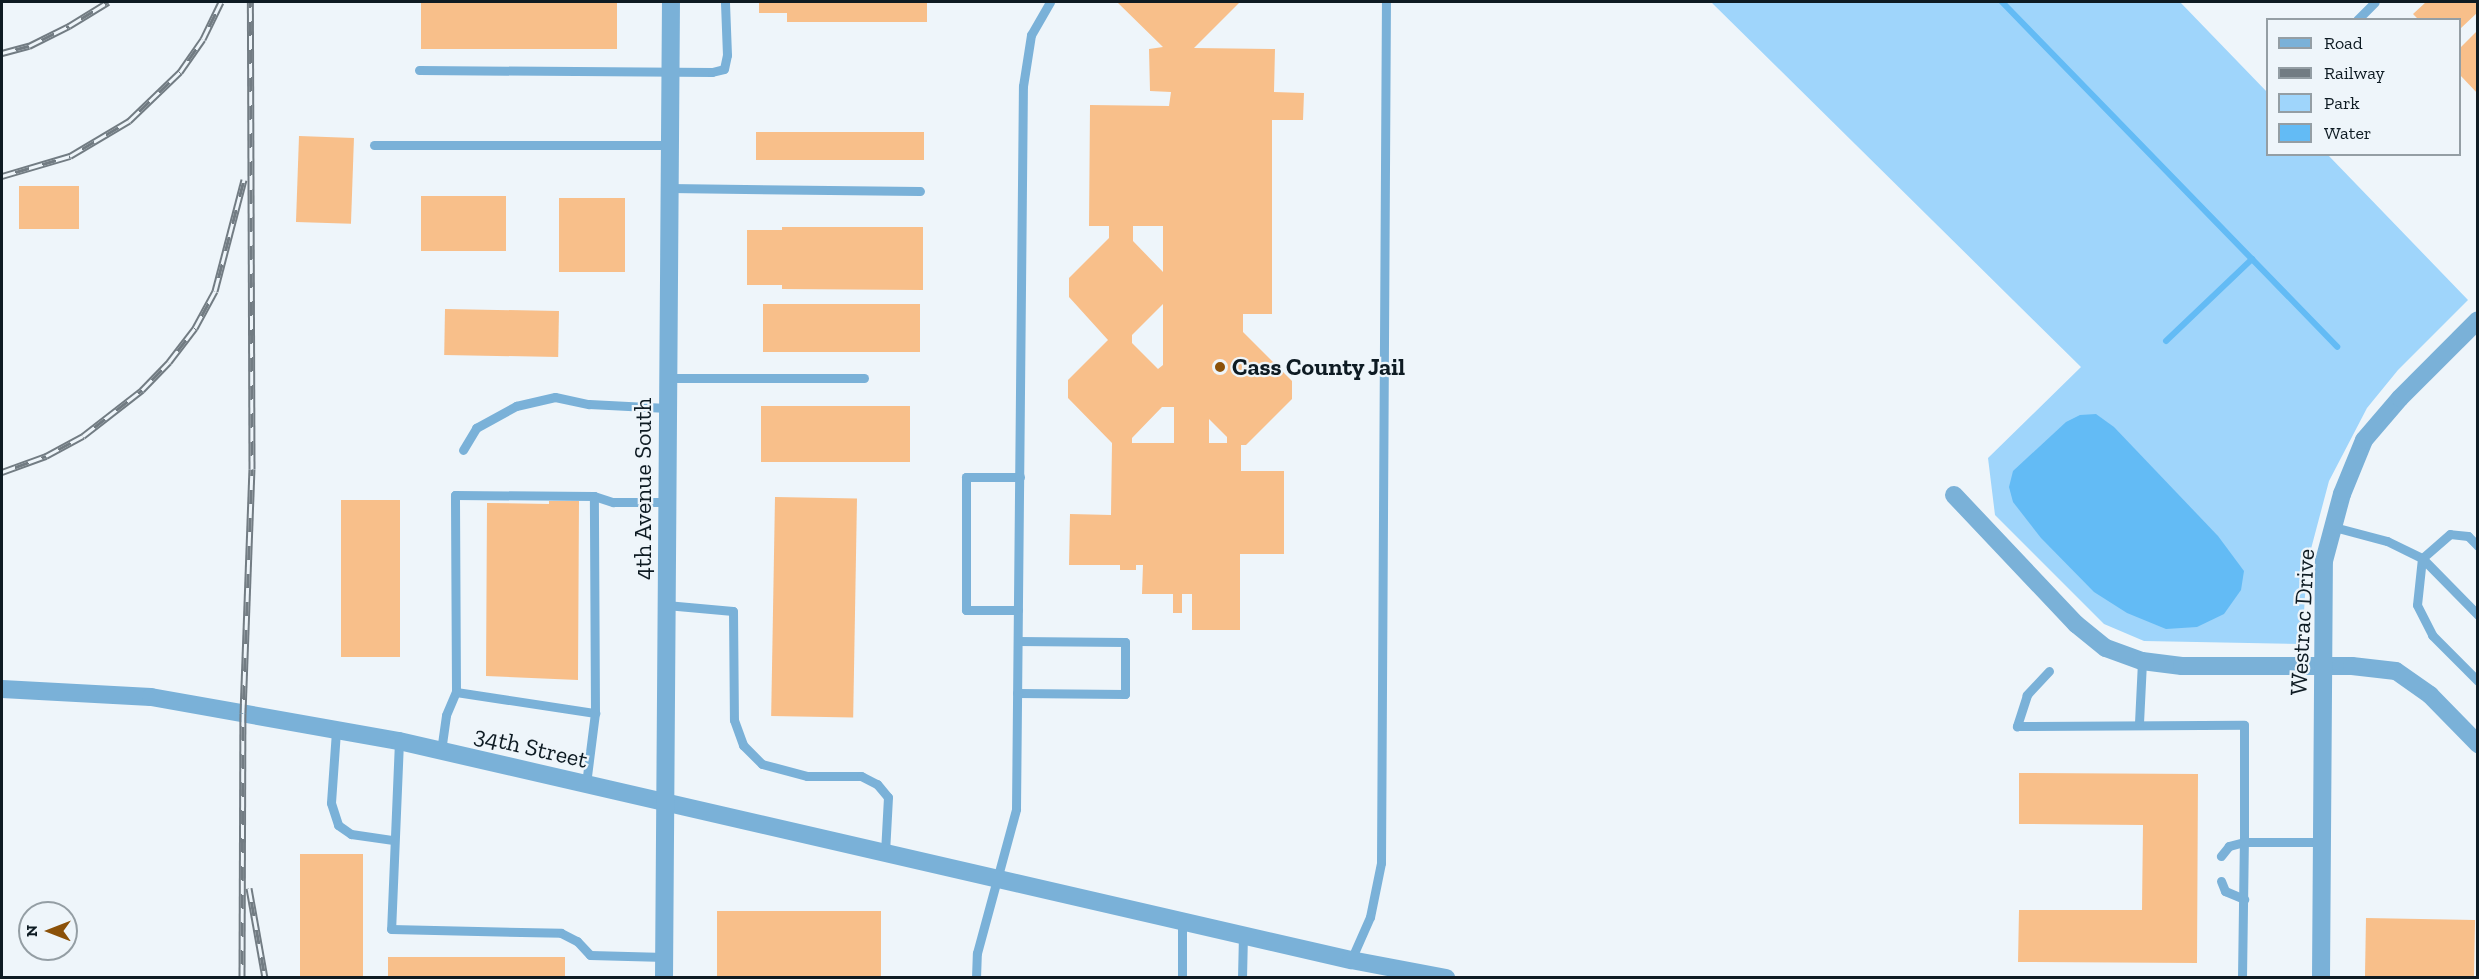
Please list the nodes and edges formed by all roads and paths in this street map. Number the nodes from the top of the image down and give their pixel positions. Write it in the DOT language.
graph roads {
  1 [pos="671,2"];
  2 [pos="725,2"];
  3 [pos="1050,2"];
  4 [pos="1386,2"];
  5 [pos="2375,2"];
  6 [pos="2359,18"];
  7 [pos="418,70"];
  8 [pos="670,71"];
  9 [pos="374,145"];
  10 [pos="670,145"];
  11 [pos="669,188"];
  12 [pos="920,191"];
  13 [pos="2478,320"];
  14 [pos="667,378"];
  15 [pos="864,378"];
  16 [pos="667,408"];
  17 [pos="463,450"];
  18 [pos="1020,477"];
  19 [pos="1954,495"];
  20 [pos="594,496"];
  21 [pos="667,502"];
  22 [pos="2334,527"];
  23 [pos="2478,546"];
  24 [pos="2422,558"];
  25 [pos="666,605"];
  26 [pos="1018,610"];
  27 [pos="2478,615"];
  28 [pos="1018,641"];
  29 [pos="2142,661"];
  30 [pos="2321,666"];
  31 [pos="2049,671"];
  32 [pos="2478,681"];
  33 [pos="2,689"];
  34 [pos="456,692"];
  35 [pos="1017,693"];
  36 [pos="595,713"];
  37 [pos="2139,723"];
  38 [pos="336,731"];
  39 [pos="399,741"];
  40 [pos="2478,744"];
  41 [pos="441,752"];
  42 [pos="586,784"];
  43 [pos="666,802"];
  44 [pos="392,840"];
  45 [pos="2244,842"];
  46 [pos="2321,842"];
  47 [pos="885,852"];
  48 [pos="2221,856"];
  49 [pos="1000,878"];
  50 [pos="2221,881"];
  51 [pos="2244,899"];
  52 [pos="1182,921"];
  53 [pos="1243,935"];
  54 [pos="664,957"];
  55 [pos="1352,960"];
  56 [pos="664,978"];
  57 [pos="976,978"];
  58 [pos="1182,978"];
  59 [pos="1242,978"];
  60 [pos="1446,978"];
  61 [pos="2242,978"];
  62 [pos="2321,978"];
  1 -- 8 [label="street, 4th Avenue South"];
  2 -- 8 [label="lane"];
  3 -- 18 [label="lane"];
  4 -- 55 [label="lane"];
  5 -- 6 [label="lane"];
  7 -- 8 [label="lane"];
  8 -- 10 [label="street, 4th Avenue South"];
  9 -- 10 [label="lane"];
  10 -- 11 [label="street, 4th Avenue South"];
  11 -- 12 [label="lane"];
  11 -- 14 [label="street, 4th Avenue South"];
  13 -- 22 [label="street, Westrac Drive"];
  14 -- 15 [label="lane"];
  14 -- 16 [label="street, 4th Avenue South"];
  16 -- 17 [label="lane"];
  16 -- 21 [label="street, 4th Avenue South"];
  18 -- 26 [label="lane"];
  18 -- 26 [label="lane"];
  19 -- 29 [label="street"];
  20 -- 21 [label="lane"];
  20 -- 34 [label="lane"];
  20 -- 36 [label="lane"];
  21 -- 25 [label="street, 4th Avenue South"];
  22 -- 24 [label="lane"];
  22 -- 30 [label="street, Westrac Drive"];
  23 -- 24 [label="lane"];
  24 -- 27 [label="lane"];
  24 -- 32 [label="lane"];
  25 -- 43 [label="street, 4th Avenue South"];
  25 -- 47 [label="lane"];
  26 -- 28 [label="lane"];
  28 -- 35 [label="lane"];
  28 -- 35 [label="lane"];
  29 -- 30 [label="street"];
  29 -- 37 [label="lane"];
  30 -- 40 [label="street"];
  30 -- 46 [label="street, Westrac Drive"];
  31 -- 37 [label="lane"];
  33 -- 38 [label="street, 34th Street"];
  34 -- 36 [label="lane"];
  34 -- 41 [label="lane"];
  35 -- 49 [label="lane"];
  36 -- 42 [label="lane"];
  37 -- 45 [label="lane"];
  38 -- 39 [label="street, 34th Street"];
  38 -- 44 [label="lane"];
  39 -- 41 [label="street, 34th Street"];
  39 -- 44 [label="lane"];
  41 -- 42 [label="street, 34th Street"];
  42 -- 43 [label="street, 34th Street"];
  43 -- 47 [label="street, 34th Street"];
  43 -- 54 [label="street, 4th Avenue South"];
  44 -- 54 [label="lane"];
  45 -- 46 [label="lane"];
  45 -- 48 [label="lane"];
  45 -- 51 [label="lane"];
  46 -- 62 [label="street, Westrac Drive"];
  47 -- 49 [label="street, 34th Street"];
  49 -- 52 [label="street, 34th Street"];
  49 -- 57 [label="lane"];
  50 -- 51 [label="lane"];
  51 -- 61 [label="lane"];
  52 -- 53 [label="street, 34th Street"];
  52 -- 58 [label="lane"];
  53 -- 55 [label="street, 34th Street"];
  53 -- 59 [label="lane"];
  54 -- 56 [label="street, 4th Avenue South"];
  55 -- 60 [label="street, 34th Street"];
}
